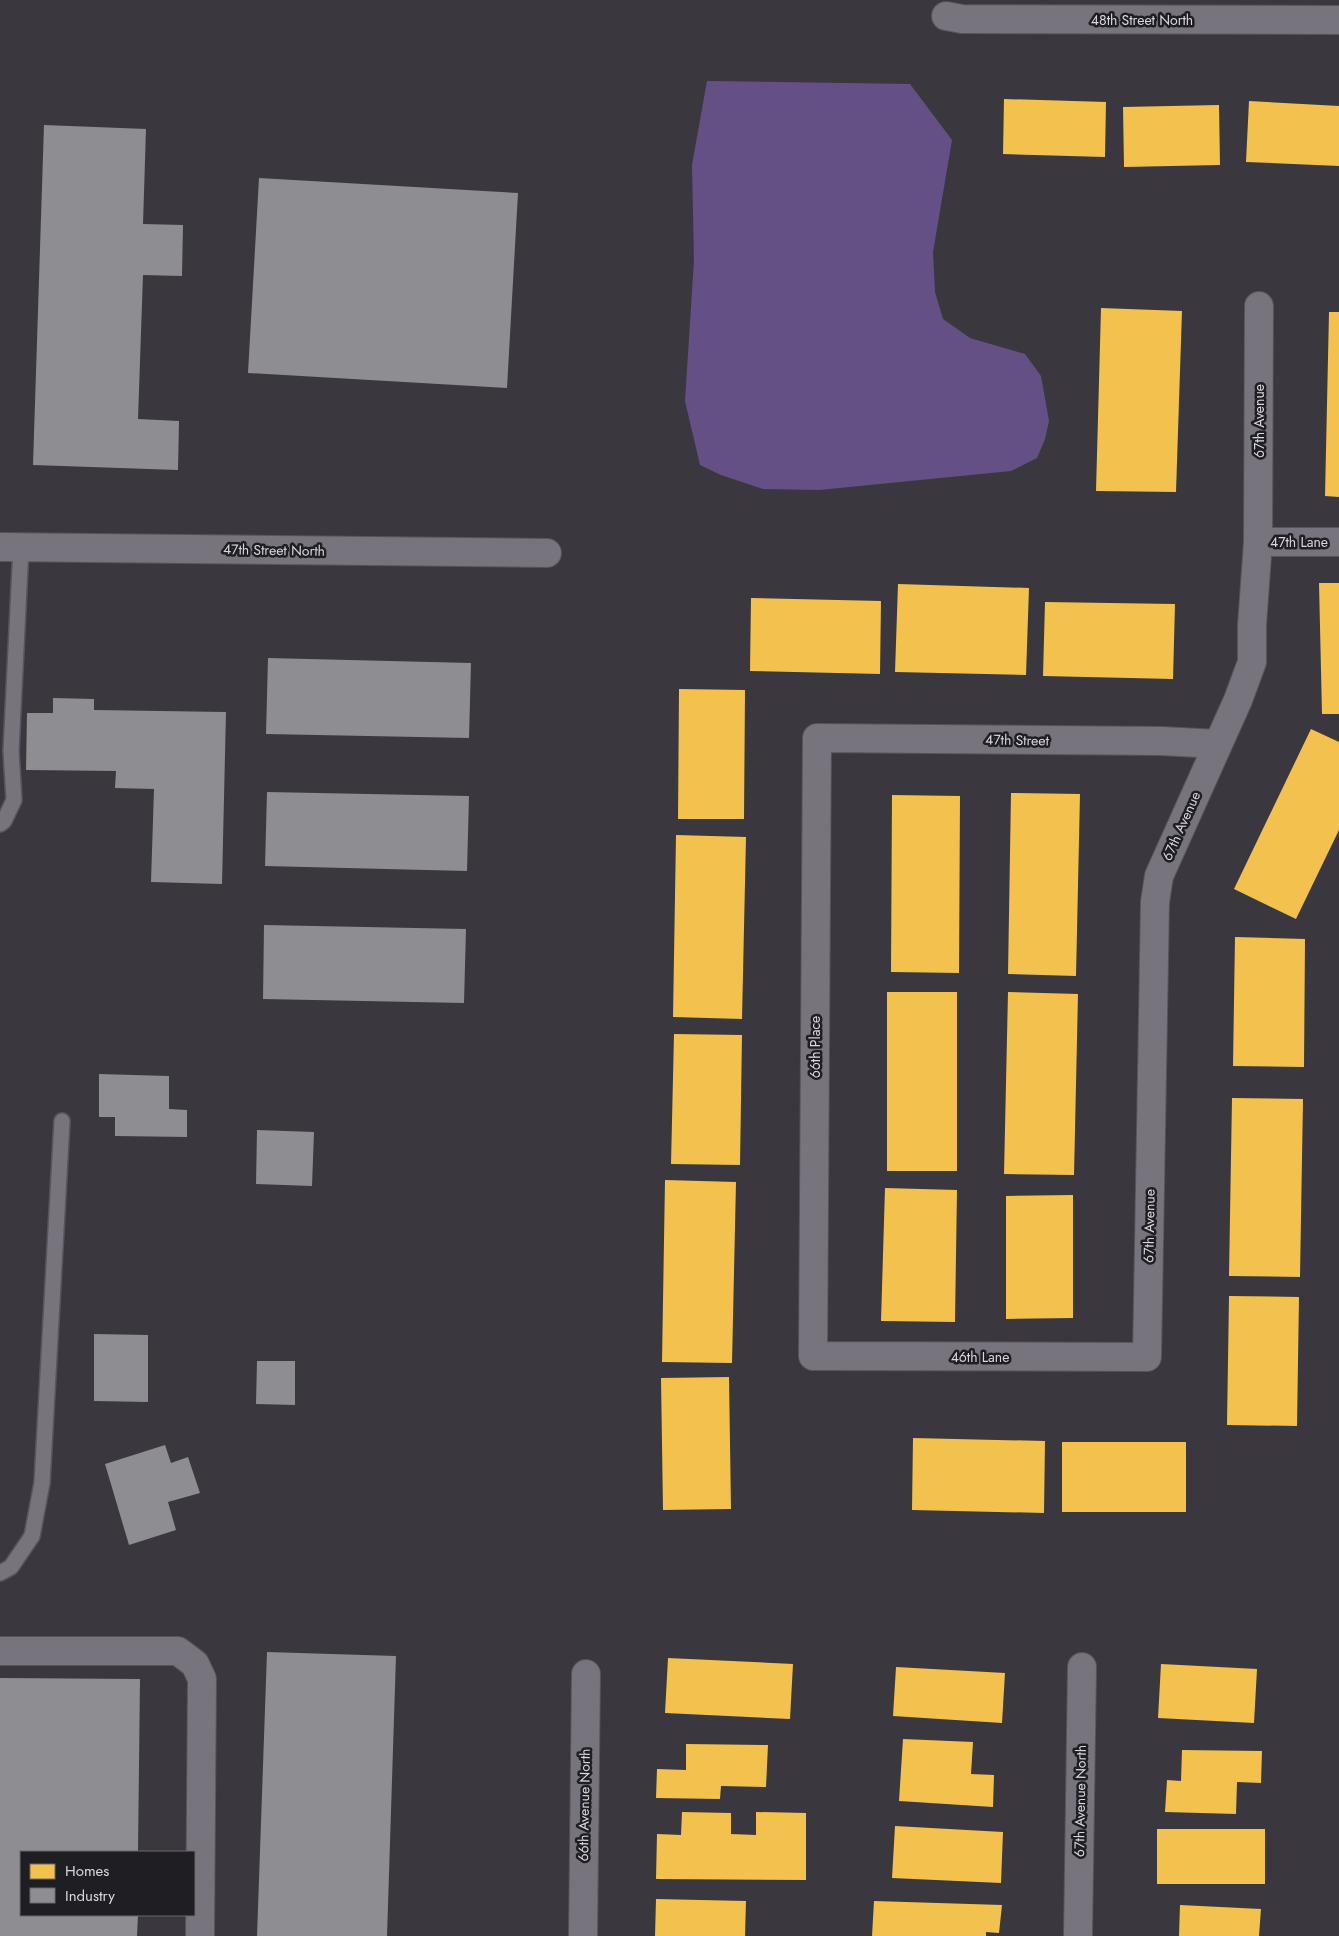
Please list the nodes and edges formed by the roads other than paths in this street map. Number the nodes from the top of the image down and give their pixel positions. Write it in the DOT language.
graph roads {
  1 [pos="946,16"];
  2 [pos="1339,20"];
  3 [pos="1259,306"];
  4 [pos="1258,542"];
  5 [pos="1339,542"];
  6 [pos="11,547"];
  7 [pos="547,553"];
  8 [pos="817,738"];
  9 [pos="1218,744"];
  10 [pos="0,824"];
  11 [pos="62,1121"];
  12 [pos="813,1356"];
  13 [pos="1147,1357"];
  14 [pos="0,1573"];
  15 [pos="0,1651"];
  16 [pos="1082,1667"];
  17 [pos="586,1674"];
  18 [pos="200,1936"];
  19 [pos="583,1936"];
  20 [pos="1078,1936"];
  1 -- 2 [label="street, 48th Street North"];
  3 -- 4 [label="street, 67th Avenue"];
  4 -- 5 [label="street, 47th Lane"];
  4 -- 9 [label="street, 67th Avenue"];
  6 -- 7 [label="street, 47th Street North"];
  6 -- 10 [label="lane"];
  8 -- 9 [label="street, 47th Street"];
  8 -- 12 [label="street, 66th Place"];
  9 -- 13 [label="street, 67th Avenue"];
  11 -- 14 [label="lane"];
  12 -- 13 [label="street, 46th Lane"];
  15 -- 18 [label="street"];
  16 -- 20 [label="street, 67th Avenue North"];
  17 -- 19 [label="street, 66th Avenue North"];
}
